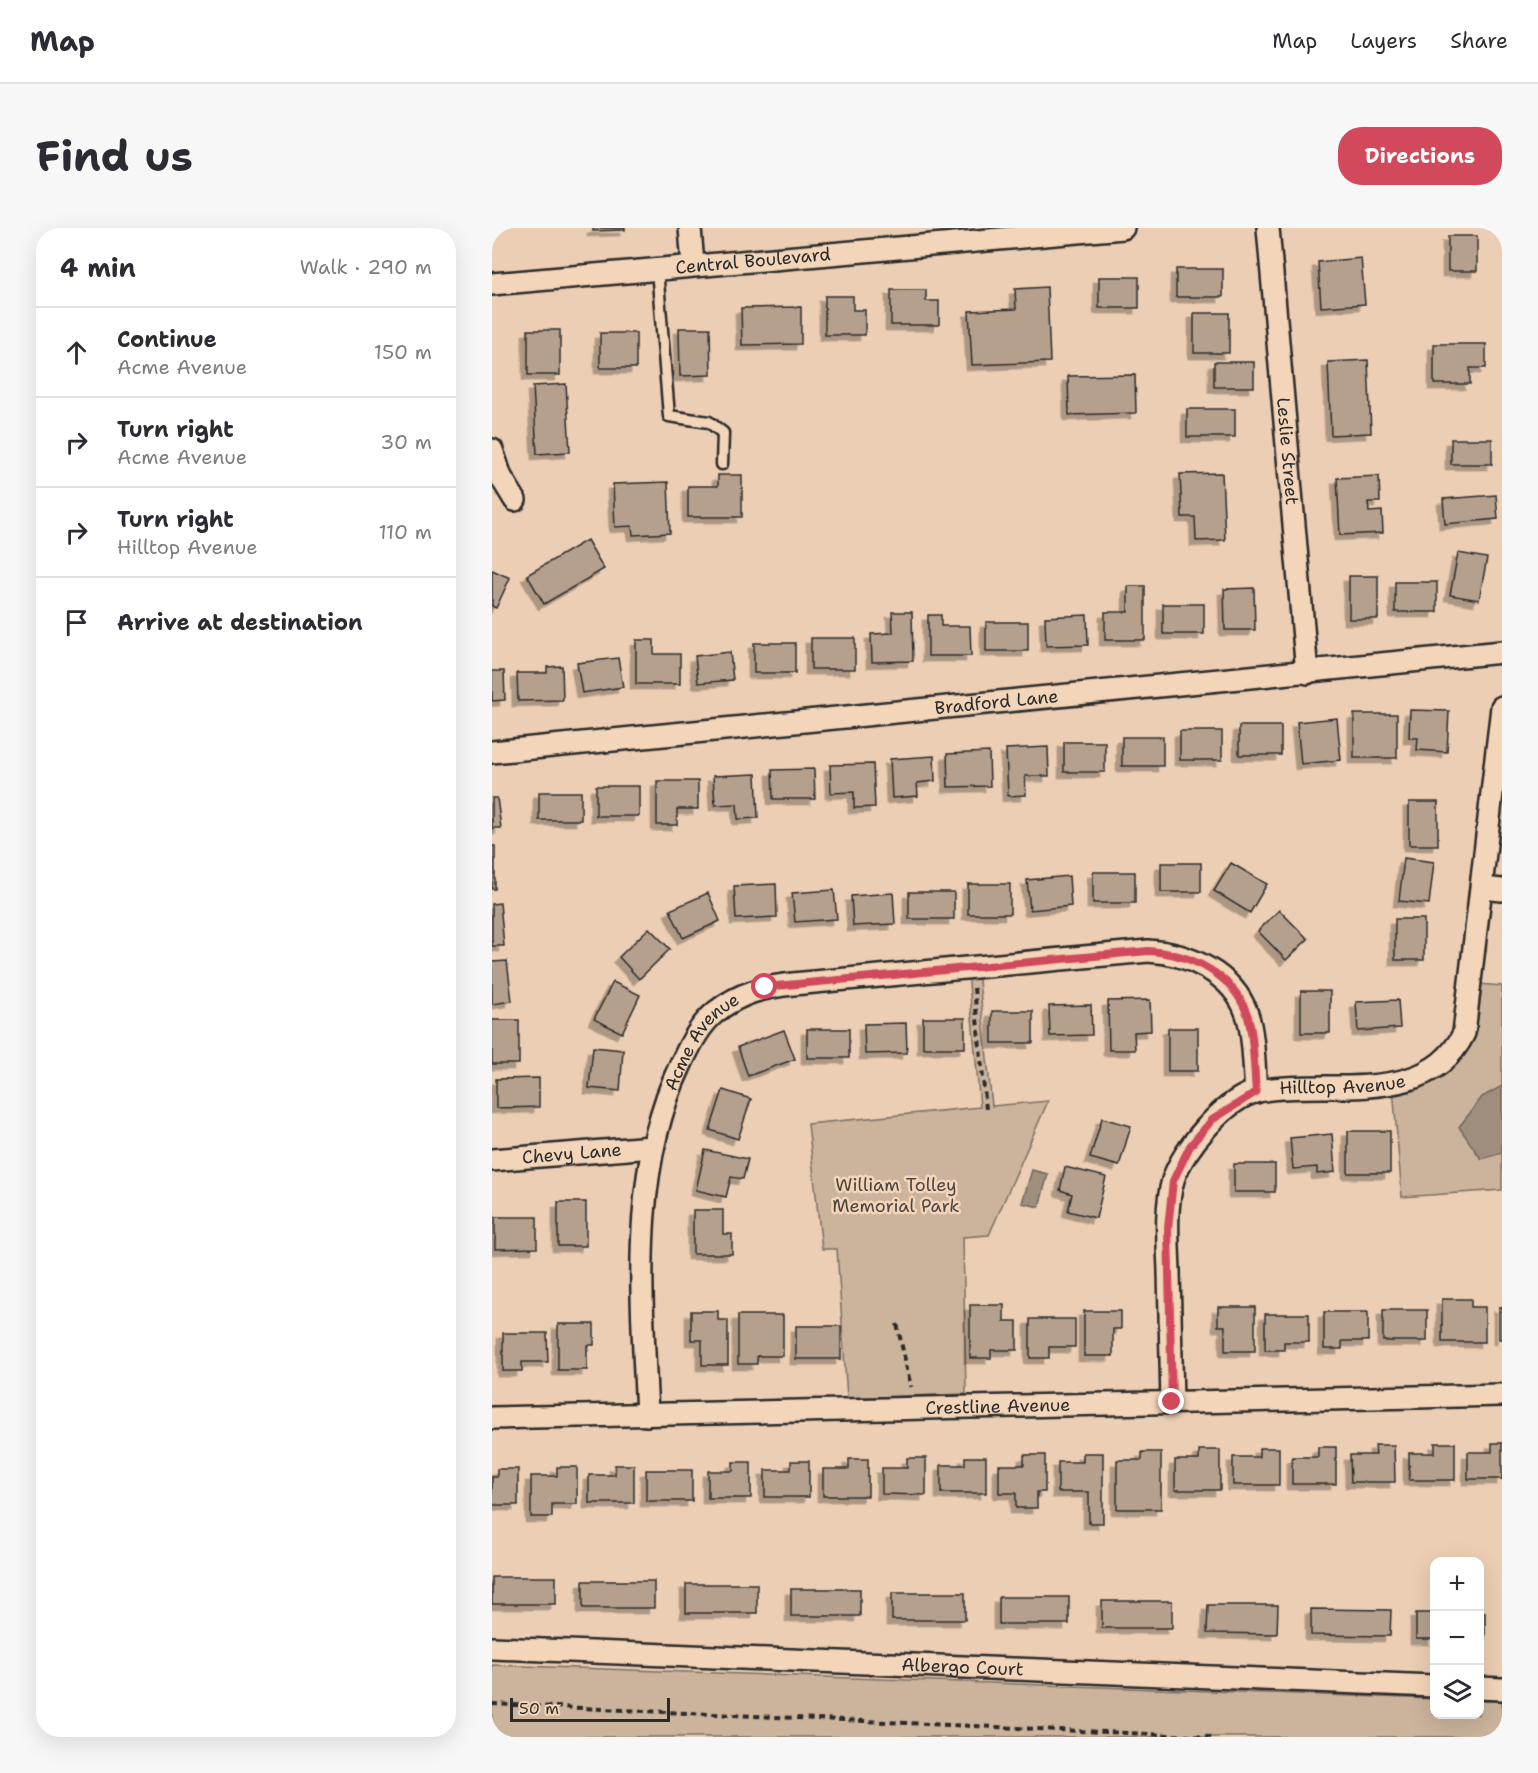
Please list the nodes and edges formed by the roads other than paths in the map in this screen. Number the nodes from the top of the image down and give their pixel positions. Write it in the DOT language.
graph roads {
  1 [pos="690,228"];
  2 [pos="1123,228"];
  3 [pos="1268,228"];
  4 [pos="693,265"];
  5 [pos="657,269"];
  6 [pos="492,284"];
  7 [pos="492,450"];
  8 [pos="722,464"];
  9 [pos="515,500"];
  10 [pos="1502,652"];
  11 [pos="1307,673"];
  12 [pos="1502,707"];
  13 [pos="492,752"];
  14 [pos="1492,889"];
  15 [pos="1256,1092"];
  16 [pos="652,1147"];
  17 [pos="492,1160"];
  18 [pos="1502,1395"];
  19 [pos="1172,1402"];
  20 [pos="647,1415"];
  21 [pos="492,1418"];
  22 [pos="492,1648"];
  23 [pos="1430,1686"];
  24 [pos="1484,1688"];
  25 [pos="1502,1689"];
  1 -- 4 [label="street"];
  2 -- 4 [label="street, Central Boulevard"];
  3 -- 11 [label="street, Leslie Street"];
  4 -- 5 [label="street, Central Boulevard"];
  5 -- 6 [label="street, Central Boulevard"];
  5 -- 8 [label="lane"];
  7 -- 9 [label="street"];
  10 -- 11 [label="street, Bradford Lane"];
  11 -- 13 [label="street, Bradford Lane"];
  12 -- 14 [label="street, Hilltop Avenue"];
  14 -- 15 [label="street, Hilltop Avenue"];
  15 -- 16 [label="street, Acme Avenue"];
  15 -- 19 [label="street, Hilltop Avenue"];
  16 -- 17 [label="street, Chevy Lane"];
  16 -- 20 [label="street, Acme Avenue"];
  18 -- 19 [label="street, Crestline Avenue"];
  19 -- 20 [label="street, Crestline Avenue"];
  20 -- 21 [label="street, Crestline Avenue"];
  22 -- 23 [label="street, Albergo Court"];
  24 -- 25 [label="street"];
}
